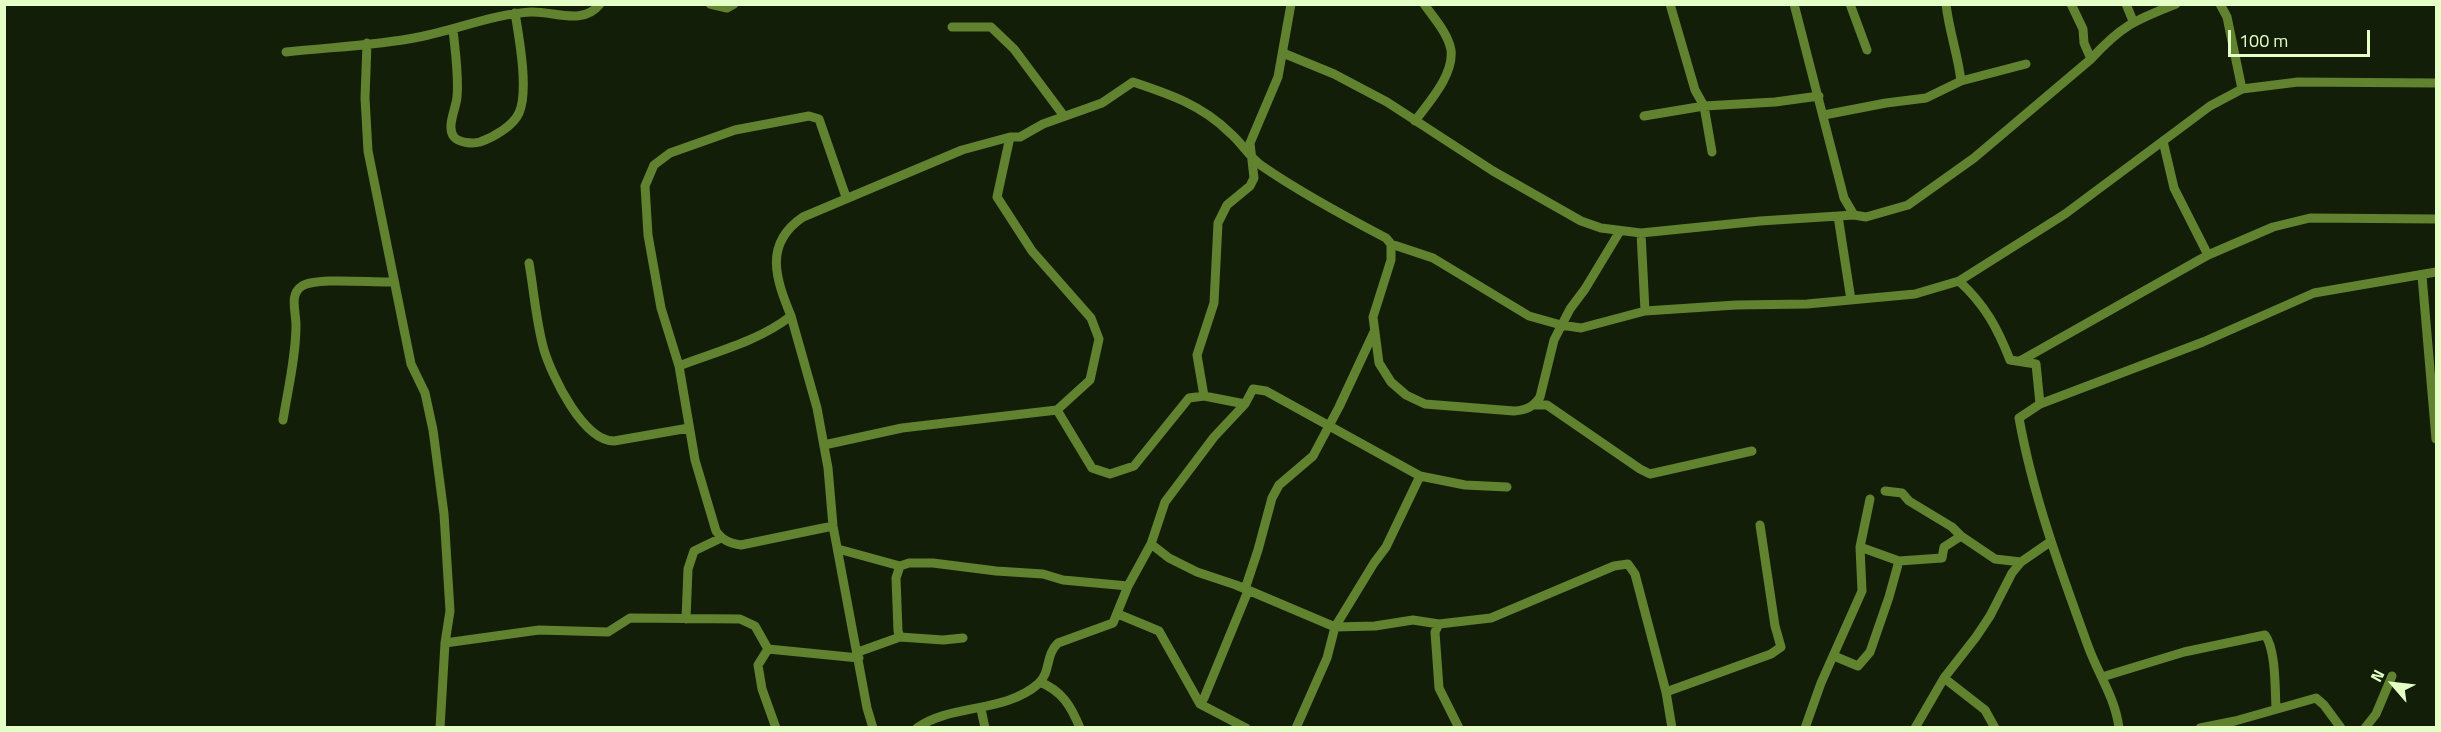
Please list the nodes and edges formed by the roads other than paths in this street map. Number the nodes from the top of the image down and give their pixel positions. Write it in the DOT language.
graph roads {
  1 [pos="600,4"];
  2 [pos="710,4"];
  3 [pos="734,4"];
  4 [pos="1291,4"];
  5 [pos="1424,4"];
  6 [pos="1670,4"];
  7 [pos="1794,4"];
  8 [pos="1850,4"];
  9 [pos="1946,4"];
  10 [pos="2071,4"];
  11 [pos="2126,4"];
  12 [pos="2176,4"];
  13 [pos="2220,4"];
  14 [pos="516,13"];
  15 [pos="2133,21"];
  16 [pos="952,27"];
  17 [pos="453,29"];
  18 [pos="367,43"];
  19 [pos="1867,50"];
  20 [pos="286,52"];
  21 [pos="1283,53"];
  22 [pos="2091,59"];
  23 [pos="2026,64"];
  24 [pos="1961,81"];
  25 [pos="2436,83"];
  26 [pos="2242,88"];
  27 [pos="1819,96"];
  28 [pos="1704,106"];
  29 [pos="1824,115"];
  30 [pos="1064,116"];
  31 [pos="1644,116"];
  32 [pos="1415,121"];
  33 [pos="1010,137"];
  34 [pos="2163,141"];
  35 [pos="1712,152"];
  36 [pos="1251,158"];
  37 [pos="846,197"];
  38 [pos="1854,215"];
  39 [pos="1838,216"];
  40 [pos="2436,219"];
  41 [pos="1620,231"];
  42 [pos="1641,233"];
  43 [pos="1391,244"];
  44 [pos="2208,255"];
  45 [pos="528,263"];
  46 [pos="2436,272"];
  47 [pos="2422,276"];
  48 [pos="1959,281"];
  49 [pos="393,282"];
  50 [pos="1851,300"];
  51 [pos="1645,311"];
  52 [pos="791,316"];
  53 [pos="1561,325"];
  54 [pos="1374,332"];
  55 [pos="2020,361"];
  56 [pos="678,366"];
  57 [pos="1203,396"];
  58 [pos="1245,404"];
  59 [pos="2040,404"];
  60 [pos="1534,405"];
  61 [pos="1057,410"];
  62 [pos="283,420"];
  63 [pos="1330,426"];
  64 [pos="689,428"];
  65 [pos="2436,439"];
  66 [pos="824,445"];
  67 [pos="1752,451"];
  68 [pos="1420,476"];
  69 [pos="1507,487"];
  70 [pos="1885,491"];
  71 [pos="1870,499"];
  72 [pos="1760,525"];
  73 [pos="833,526"];
  74 [pos="1961,536"];
  75 [pos="721,538"];
  76 [pos="2050,542"];
  77 [pos="1151,544"];
  78 [pos="1860,547"];
  79 [pos="838,549"];
  80 [pos="1899,561"];
  81 [pos="2021,562"];
  82 [pos="900,566"];
  83 [pos="1128,586"];
  84 [pos="1245,589"];
  85 [pos="1118,614"];
  86 [pos="686,619"];
  87 [pos="1439,624"];
  88 [pos="1335,627"];
  89 [pos="900,637"];
  90 [pos="963,638"];
  91 [pos="445,643"];
  92 [pos="768,649"];
  93 [pos="859,655"];
  94 [pos="1834,656"];
  95 [pos="2392,676"];
  96 [pos="2102,677"];
  97 [pos="1944,678"];
  98 [pos="1040,682"];
  99 [pos="1666,692"];
  100 [pos="1200,704"];
  101 [pos="2276,708"];
  102 [pos="981,709"];
  103 [pos="2226,725"];
  104 [pos="440,728"];
  105 [pos="776,728"];
  106 [pos="873,728"];
  107 [pos="917,728"];
  108 [pos="985,728"];
  109 [pos="1080,728"];
  110 [pos="1246,728"];
  111 [pos="1296,728"];
  112 [pos="1459,728"];
  113 [pos="1672,728"];
  114 [pos="1805,728"];
  115 [pos="1915,728"];
  116 [pos="1995,728"];
  117 [pos="2119,728"];
  118 [pos="2200,728"];
  119 [pos="2341,728"];
  120 [pos="2366,728"];
  1 -- 14 [label="street"];
  2 -- 3 [label="street"];
  4 -- 21 [label="street"];
  5 -- 32 [label="street"];
  6 -- 28 [label="street"];
  7 -- 27 [label="street"];
  8 -- 19 [label="street"];
  9 -- 24 [label="street"];
  10 -- 22 [label="street"];
  11 -- 15 [label="street"];
  12 -- 15 [label="street"];
  13 -- 26 [label="street"];
  14 -- 17 [label="street"];
  14 -- 17 [label="street"];
  15 -- 22 [label="street"];
  16 -- 30 [label="street"];
  17 -- 18 [label="street"];
  18 -- 20 [label="street"];
  18 -- 49 [label="street"];
  21 -- 32 [label="street"];
  21 -- 36 [label="street"];
  22 -- 38 [label="street"];
  23 -- 24 [label="street"];
  24 -- 29 [label="street"];
  25 -- 26 [label="street"];
  26 -- 34 [label="street"];
  27 -- 28 [label="street"];
  27 -- 29 [label="street"];
  28 -- 31 [label="street"];
  28 -- 35 [label="street"];
  29 -- 38 [label="street"];
  30 -- 33 [label="street"];
  30 -- 36 [label="street"];
  32 -- 41 [label="street"];
  33 -- 37 [label="street"];
  33 -- 61 [label="street"];
  34 -- 44 [label="street"];
  34 -- 48 [label="street"];
  36 -- 43 [label="street"];
  36 -- 57 [label="street"];
  37 -- 52 [label="street"];
  37 -- 56 [label="street"];
  38 -- 39 [label="street"];
  39 -- 42 [label="street"];
  39 -- 50 [label="street"];
  40 -- 44 [label="street"];
  41 -- 42 [label="street"];
  41 -- 53 [label="street"];
  42 -- 51 [label="street"];
  43 -- 53 [label="street"];
  43 -- 54 [label="street"];
  44 -- 55 [label="street"];
  45 -- 64 [label="street"];
  46 -- 47 [label="street"];
  47 -- 59 [label="street"];
  47 -- 65 [label="street"];
  48 -- 50 [label="street"];
  48 -- 55 [label="street"];
  49 -- 62 [label="street"];
  49 -- 91 [label="street"];
  50 -- 51 [label="street"];
  51 -- 53 [label="street"];
  52 -- 56 [label="street"];
  52 -- 66 [label="street"];
  53 -- 60 [label="street"];
  54 -- 60 [label="street"];
  54 -- 63 [label="street"];
  55 -- 59 [label="street"];
  56 -- 64 [label="street"];
  57 -- 58 [label="street"];
  57 -- 61 [label="street"];
  58 -- 63 [label="street"];
  58 -- 77 [label="street"];
  59 -- 76 [label="street"];
  60 -- 67 [label="street"];
  61 -- 66 [label="street"];
  63 -- 68 [label="street"];
  63 -- 84 [label="street"];
  64 -- 75 [label="street"];
  66 -- 73 [label="street"];
  68 -- 69 [label="street"];
  68 -- 88 [label="street"];
  70 -- 74 [label="street"];
  71 -- 78 [label="street"];
  72 -- 99 [label="street"];
  73 -- 75 [label="street"];
  73 -- 79 [label="street"];
  74 -- 80 [label="street"];
  74 -- 81 [label="street"];
  75 -- 86 [label="street"];
  76 -- 81 [label="street"];
  76 -- 96 [label="street"];
  77 -- 83 [label="street"];
  77 -- 84 [label="street"];
  78 -- 80 [label="street"];
  78 -- 94 [label="street"];
  79 -- 82 [label="street"];
  79 -- 93 [label="street"];
  80 -- 94 [label="street"];
  81 -- 97 [label="street"];
  82 -- 83 [label="street"];
  82 -- 89 [label="street"];
  83 -- 85 [label="street"];
  84 -- 88 [label="street"];
  84 -- 100 [label="street"];
  85 -- 98 [label="street"];
  85 -- 100 [label="street"];
  86 -- 91 [label="street"];
  86 -- 92 [label="street"];
  87 -- 88 [label="street"];
  87 -- 99 [label="street"];
  87 -- 112 [label="street"];
  88 -- 111 [label="street"];
  89 -- 90 [label="street"];
  89 -- 93 [label="street"];
  91 -- 104 [label="street"];
  92 -- 93 [label="street"];
  92 -- 105 [label="street"];
  93 -- 106 [label="street"];
  94 -- 114 [label="street"];
  95 -- 120 [label="street"];
  96 -- 101 [label="street"];
  96 -- 117 [label="street"];
  97 -- 115 [label="street"];
  97 -- 116 [label="street"];
  98 -- 102 [label="street"];
  98 -- 109 [label="street"];
  99 -- 113 [label="street"];
  100 -- 110 [label="street"];
  101 -- 103 [label="street"];
  101 -- 119 [label="street"];
  102 -- 107 [label="street"];
  102 -- 108 [label="street"];
  103 -- 118 [label="street"];
}
